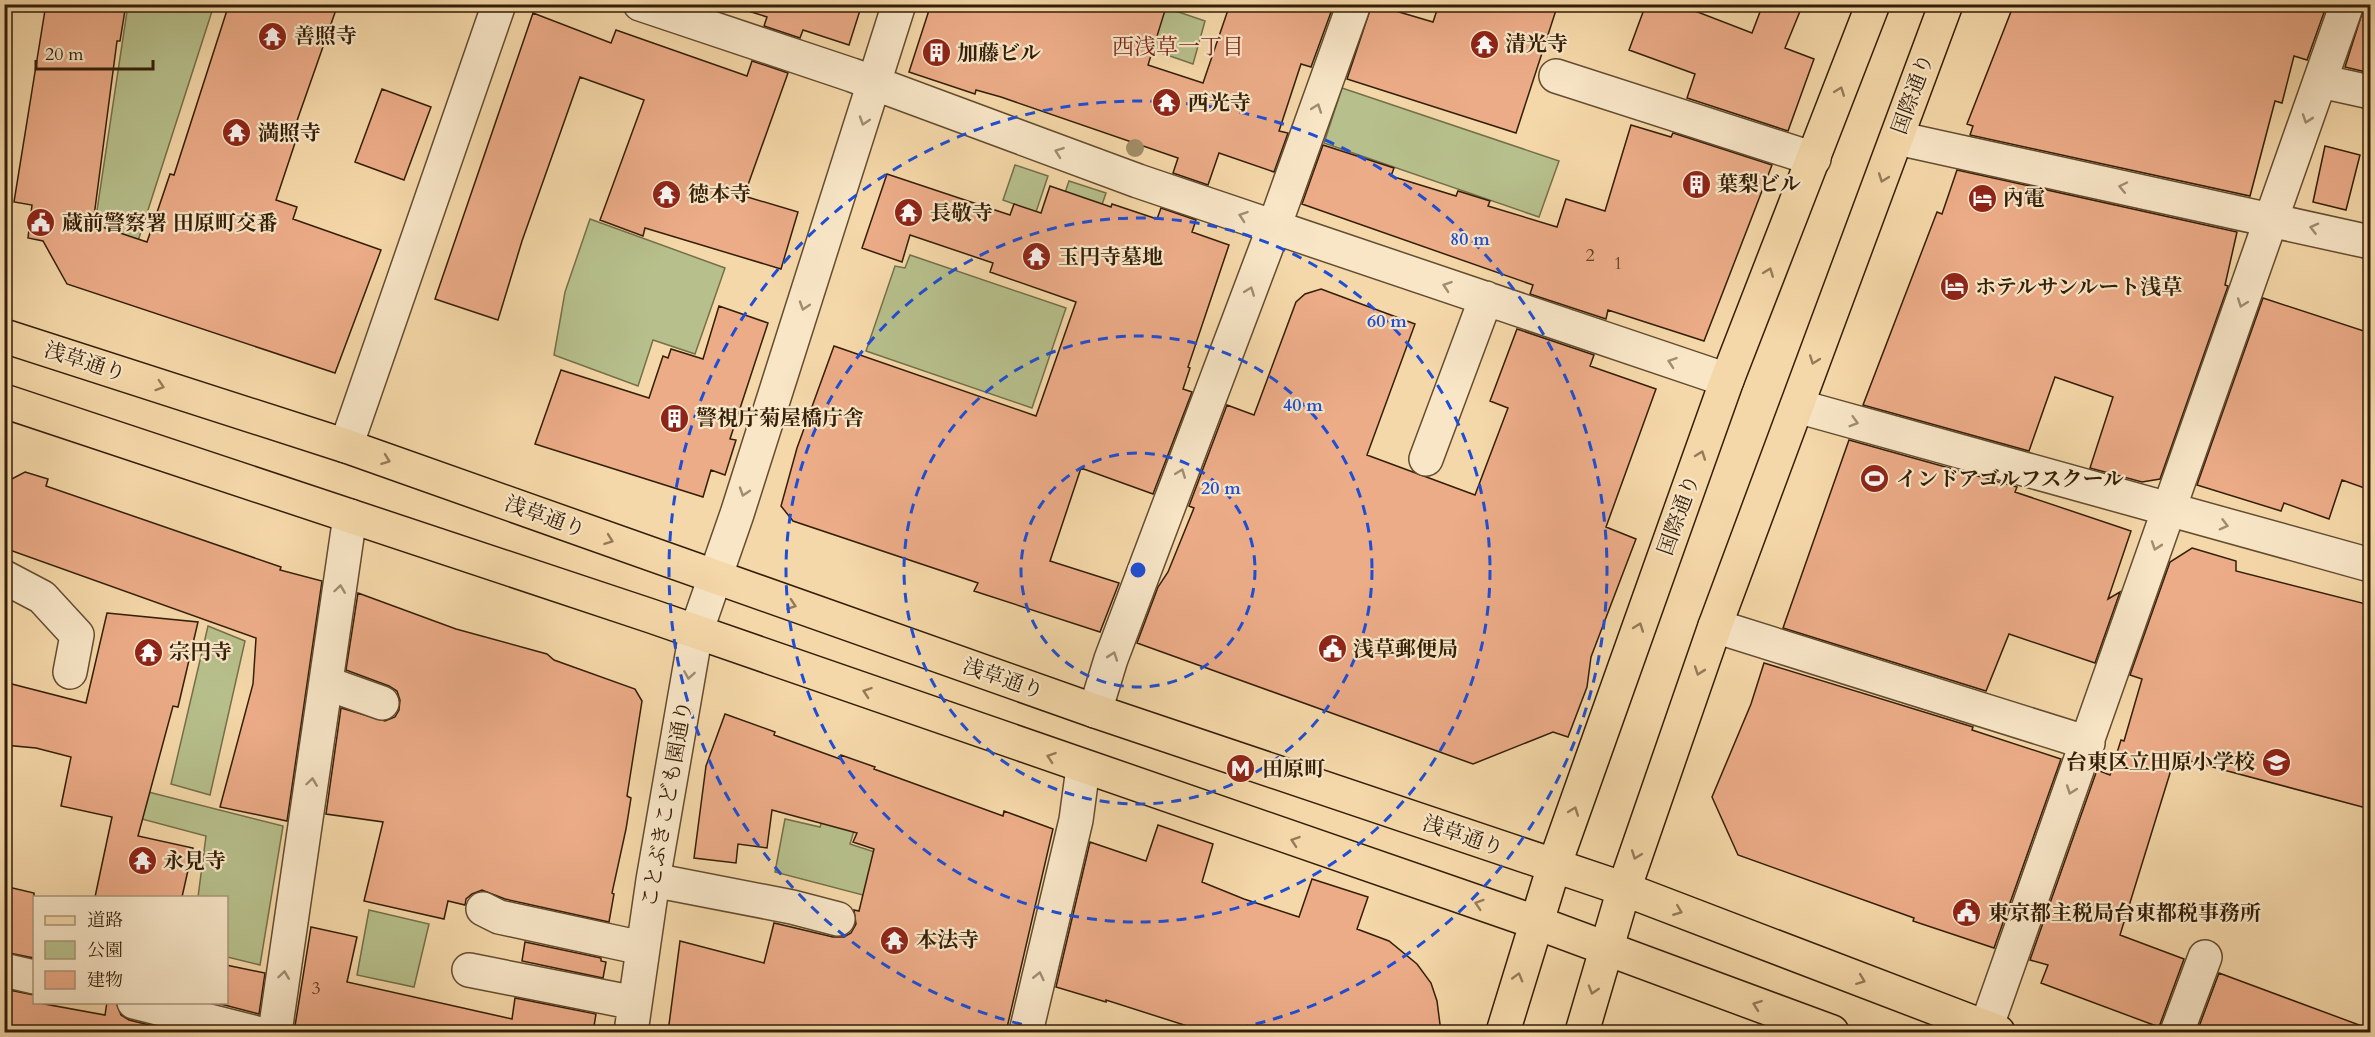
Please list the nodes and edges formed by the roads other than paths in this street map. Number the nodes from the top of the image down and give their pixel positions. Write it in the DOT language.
graph roads {
  1 [pos="499,4"];
  2 [pos="640,4"];
  3 [pos="899,4"];
  4 [pos="1354,4"];
  5 [pos="1873,4"];
  6 [pos="1946,4"];
  7 [pos="2347,4"];
  8 [pos="1556,76"];
  9 [pos="2320,81"];
  10 [pos="876,84"];
  11 [pos="2370,92"];
  12 [pos="1897,138"];
  13 [pos="1814,159"];
  14 [pos="2273,218"];
  15 [pos="1274,227"];
  16 [pos="2370,242"];
  17 [pos="1486,298"];
  18 [pos="4,336"];
  19 [pos="1727,380"];
  20 [pos="4,401"];
  21 [pos="1797,406"];
  22 [pos="346,446"];
  23 [pos="1426,459"];
  24 [pos="2169,510"];
  25 [pos="350,516"];
  26 [pos="2370,565"];
  27 [pos="4,577"];
  28 [pos="716,578"];
  29 [pos="1715,626"];
  30 [pos="696,632"];
  31 [pos="70,672"];
  32 [pos="326,683"];
  33 [pos="382,703"];
  34 [pos="1095,711"];
  35 [pos="2088,743"];
  36 [pos="1083,768"];
  37 [pos="1554,866"];
  38 [pos="653,880"];
  39 [pos="1624,889"];
  40 [pos="483,909"];
  41 [pos="838,919"];
  42 [pos="1535,922"];
  43 [pos="642,948"];
  44 [pos="1605,949"];
  45 [pos="2205,957"];
  46 [pos="4,970"];
  47 [pos="468,970"];
  48 [pos="33,977"];
  49 [pos="142,1004"];
  50 [pos="633,1018"];
  51 [pos="1992,1030"];
  52 [pos="253,1032"];
  53 [pos="275,1032"];
  54 [pos="1026,1032"];
  55 [pos="1503,1032"];
  56 [pos="1582,1032"];
  57 [pos="1832,1032"];
  58 [pos="2177,1032"];
  1 -- 22 [label="street"];
  2 -- 10 [label="street"];
  3 -- 10 [label="street, ことぶきこども園通り"];
  15 -- 4 [label="street, one-way"];
  13 -- 5 [label="main road, 国際通り, one-way"];
  6 -- 12 [label="main road, 国際通り"];
  7 -- 9 [label="street"];
  8 -- 13 [label="street"];
  9 -- 11 [label="street"];
  9 -- 14 [label="street, one-way"];
  15 -- 10 [label="street, one-way"];
  10 -- 28 [label="street, ことぶきこども園通り, one-way"];
  14 -- 12 [label="street, one-way"];
  12 -- 21 [label="main road, 国際通り, one-way"];
  19 -- 13 [label="main road, 国際通り, one-way"];
  16 -- 14 [label="street, one-way"];
  14 -- 24 [label="street, one-way"];
  17 -- 15 [label="street, one-way"];
  34 -- 15 [label="street, one-way"];
  19 -- 17 [label="street, one-way"];
  17 -- 23 [label="street"];
  18 -- 22 [label="main road, 浅草通り, one-way"];
  37 -- 19 [label="main road, 国際通り, one-way"];
  20 -- 25 [label="main road"];
  21 -- 24 [label="street, one-way"];
  21 -- 29 [label="main road, 国際通り"];
  22 -- 28 [label="main road, 浅草通り, one-way"];
  24 -- 26 [label="street, one-way"];
  24 -- 35 [label="street, one-way"];
  25 -- 30 [label="main road"];
  32 -- 25 [label="street, one-way"];
  27 -- 31 [label="street"];
  28 -- 30 [label="street, ことぶきこども園通り"];
  28 -- 34 [label="main road, 浅草通り, one-way"];
  29 -- 35 [label="street"];
  29 -- 39 [label="main road, 国際通り, one-way"];
  36 -- 30 [label="main road, one-way"];
  30 -- 38 [label="street, ことぶきこども園通り, one-way"];
  32 -- 33 [label="street"];
  53 -- 32 [label="street, one-way"];
  34 -- 37 [label="main road, 浅草通り"];
  35 -- 51 [label="street, one-way"];
  42 -- 36 [label="main road, one-way"];
  54 -- 36 [label="street, one-way"];
  37 -- 39 [label="main road, 浅草通り"];
  37 -- 42 [label="main road, 国際通り"];
  38 -- 41 [label="street"];
  38 -- 43 [label="street, ことぶきこども園通り"];
  39 -- 44 [label="main road, 国際通り"];
  39 -- 51 [label="main road, 浅草通り, one-way"];
  40 -- 43 [label="street"];
  42 -- 44 [label="main road"];
  55 -- 42 [label="main road, 国際通り, one-way"];
  43 -- 50 [label="street, ことぶきこども園通り"];
  44 -- 56 [label="main road, 国際通り, one-way"];
  57 -- 44 [label="main road, one-way"];
  45 -- 58 [label="street"];
  46 -- 48 [label="street"];
  47 -- 50 [label="street"];
  49 -- 52 [label="street"];
}
